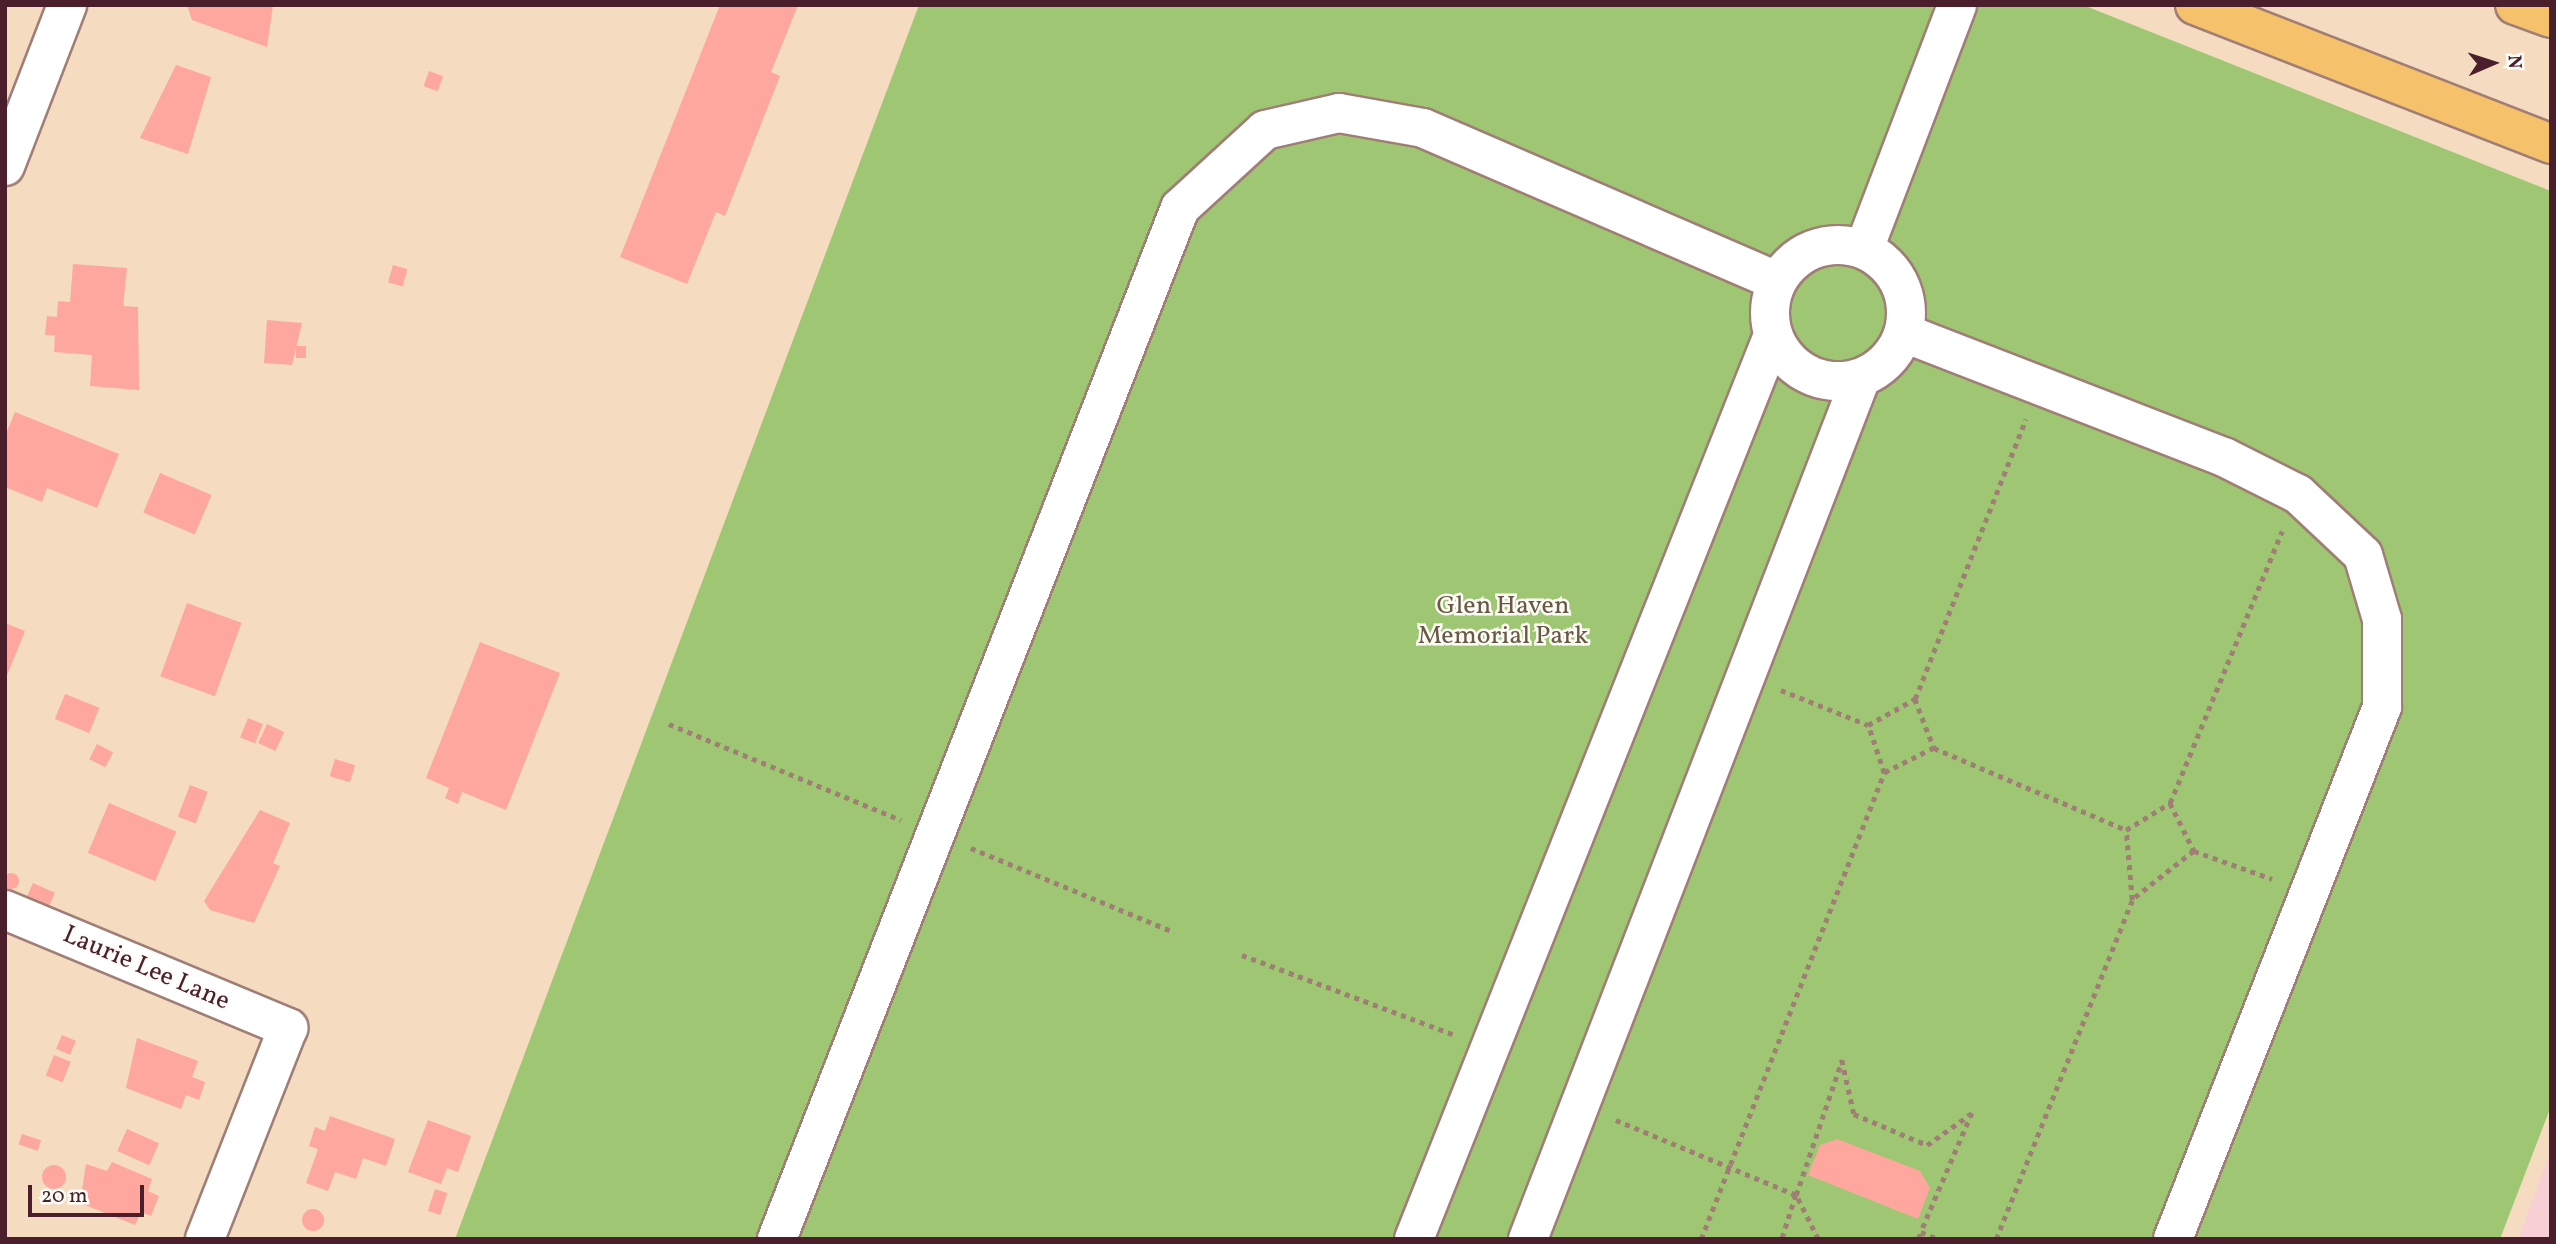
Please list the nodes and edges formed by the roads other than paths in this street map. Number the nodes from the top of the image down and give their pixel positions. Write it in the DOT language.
graph roads {
  1 [pos="67,5"];
  2 [pos="1957,5"];
  3 [pos="2195,5"];
  4 [pos="2515,5"];
  5 [pos="2551,18"];
  6 [pos="2551,144"];
  7 [pos="7,158"];
  8 [pos="1864,249"];
  9 [pos="1776,281"];
  10 [pos="1904,333"];
  11 [pos="1773,335"];
  12 [pos="1861,378"];
  13 [pos="5,911"];
  14 [pos="205,1239"];
  15 [pos="777,1239"];
  16 [pos="1414,1239"];
  17 [pos="1528,1239"];
  18 [pos="2173,1239"];
  1 -- 7 [label="street"];
  2 -- 8 [label="street"];
  3 -- 6 [label="main road"];
  4 -- 5 [label="main road"];
  8 -- 9 [label="street"];
  8 -- 10 [label="street"];
  9 -- 11 [label="street"];
  9 -- 15 [label="street"];
  10 -- 12 [label="street"];
  10 -- 18 [label="street"];
  11 -- 12 [label="street"];
  11 -- 16 [label="street"];
  12 -- 17 [label="street"];
  13 -- 14 [label="street, Laurie Lee Lane"];
}
